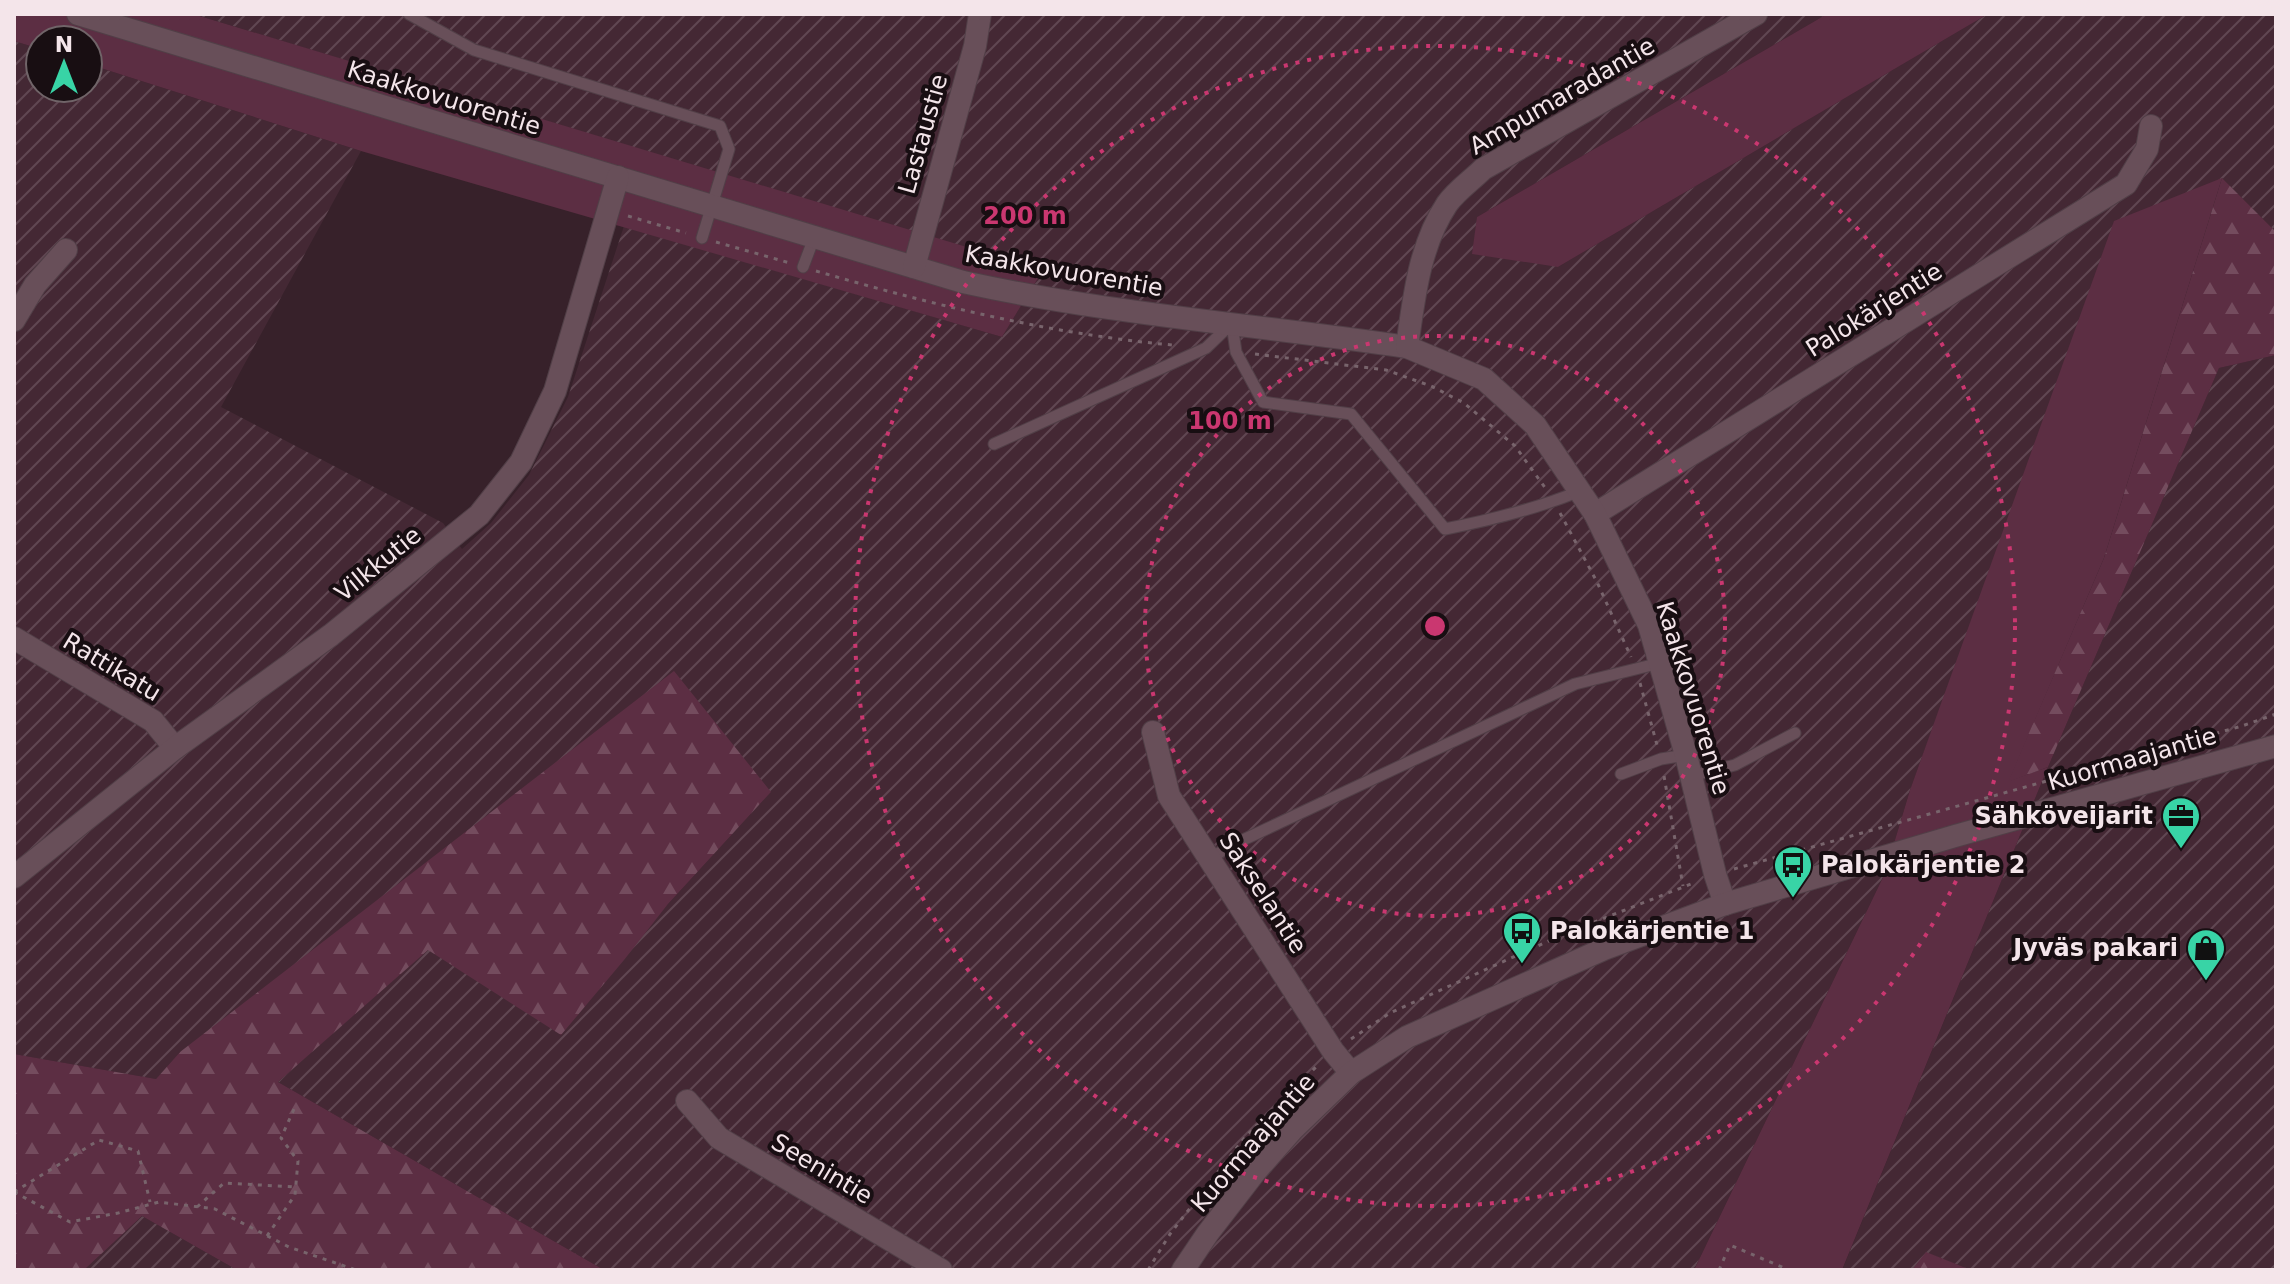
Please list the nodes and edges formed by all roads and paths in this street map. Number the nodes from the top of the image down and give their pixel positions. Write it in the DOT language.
graph roads {
  1 [pos="78,14"];
  2 [pos="409,14"];
  3 [pos="980,14"];
  4 [pos="1756,14"];
  5 [pos="2151,126"];
  6 [pos="618,177"];
  7 [pos="711,207"];
  8 [pos="608,211"];
  9 [pos="702,238"];
  10 [pos="814,238"];
  11 [pos="66,250"];
  12 [pos="803,267"];
  13 [pos="914,267"];
  14 [pos="14,320"];
  15 [pos="1231,323"];
  16 [pos="1407,347"];
  17 [pos="1206,348"];
  18 [pos="1236,352"];
  19 [pos="994,444"];
  20 [pos="1580,491"];
  21 [pos="1554,502"];
  22 [pos="1595,514"];
  23 [pos="14,638"];
  24 [pos="1660,663"];
  25 [pos="1636,668"];
  26 [pos="1153,732"];
  27 [pos="1795,733"];
  28 [pos="2276,746"];
  29 [pos="175,748"];
  30 [pos="1661,759"];
  31 [pos="1689,766"];
  32 [pos="1621,774"];
  33 [pos="1210,859"];
  34 [pos="14,877"];
  35 [pos="1683,886"];
  36 [pos="1725,904"];
  37 [pos="1351,1073"];
  38 [pos="687,1101"];
  39 [pos="295,1107"];
  40 [pos="296,1187"];
  41 [pos="14,1192"];
  42 [pos="150,1204"];
  43 [pos="197,1207"];
  44 [pos="267,1236"];
  45 [pos="356,1270"];
  46 [pos="941,1270"];
  47 [pos="1183,1270"];
  48 [pos="1719,1270"];
  49 [pos="1789,1270"];
  1 -- 6 [label="street, Kaakkovuorentie"];
  2 -- 7 [label="lane"];
  3 -- 13 [label="street, Lastaustie"];
  4 -- 16 [label="street, Ampumaradantie"];
  5 -- 22 [label="street, Palokärjentie"];
  6 -- 7 [label="street, Kaakkovuorentie"];
  6 -- 8 [label="street, Vilkkutie"];
  7 -- 9 [label="lane"];
  7 -- 10 [label="street, Kaakkovuorentie"];
  8 -- 9 [label="path"];
  8 -- 29 [label="street, Vilkkutie"];
  9 -- 12 [label="path"];
  10 -- 12 [label="lane"];
  10 -- 13 [label="street, Kaakkovuorentie"];
  11 -- 14 [label="street"];
  12 -- 17 [label="path"];
  13 -- 15 [label="street, Kaakkovuorentie"];
  15 -- 16 [label="street, Kaakkovuorentie"];
  15 -- 17 [label="lane"];
  15 -- 18 [label="lane"];
  16 -- 20 [label="street, Kaakkovuorentie"];
  17 -- 19 [label="lane"];
  18 -- 21 [label="path"];
  18 -- 21 [label="lane"];
  20 -- 21 [label="lane"];
  20 -- 22 [label="street, Kaakkovuorentie"];
  21 -- 25 [label="path"];
  22 -- 24 [label="street, Kaakkovuorentie"];
  23 -- 29 [label="street, Rattikatu"];
  24 -- 25 [label="lane"];
  24 -- 31 [label="street, Kaakkovuorentie"];
  25 -- 30 [label="path"];
  25 -- 33 [label="lane"];
  26 -- 33 [label="street, Sakselantie"];
  27 -- 31 [label="lane"];
  28 -- 36 [label="street, Kuormaajantie"];
  29 -- 34 [label="street, Vilkkutie"];
  30 -- 31 [label="lane"];
  30 -- 32 [label="lane"];
  30 -- 35 [label="path"];
  31 -- 36 [label="street, Kaakkovuorentie"];
  33 -- 37 [label="street, Sakselantie"];
  36 -- 37 [label="street, Kuormaajantie"];
  37 -- 47 [label="street, Kuormaajantie"];
  38 -- 46 [label="street, Seenintie"];
  39 -- 40 [label="path"];
  40 -- 43 [label="path"];
  40 -- 44 [label="path"];
  41 -- 42 [label="path"];
  41 -- 42 [label="path"];
  42 -- 43 [label="path"];
  43 -- 44 [label="path"];
  44 -- 45 [label="path"];
  48 -- 49 [label="path"];
}
